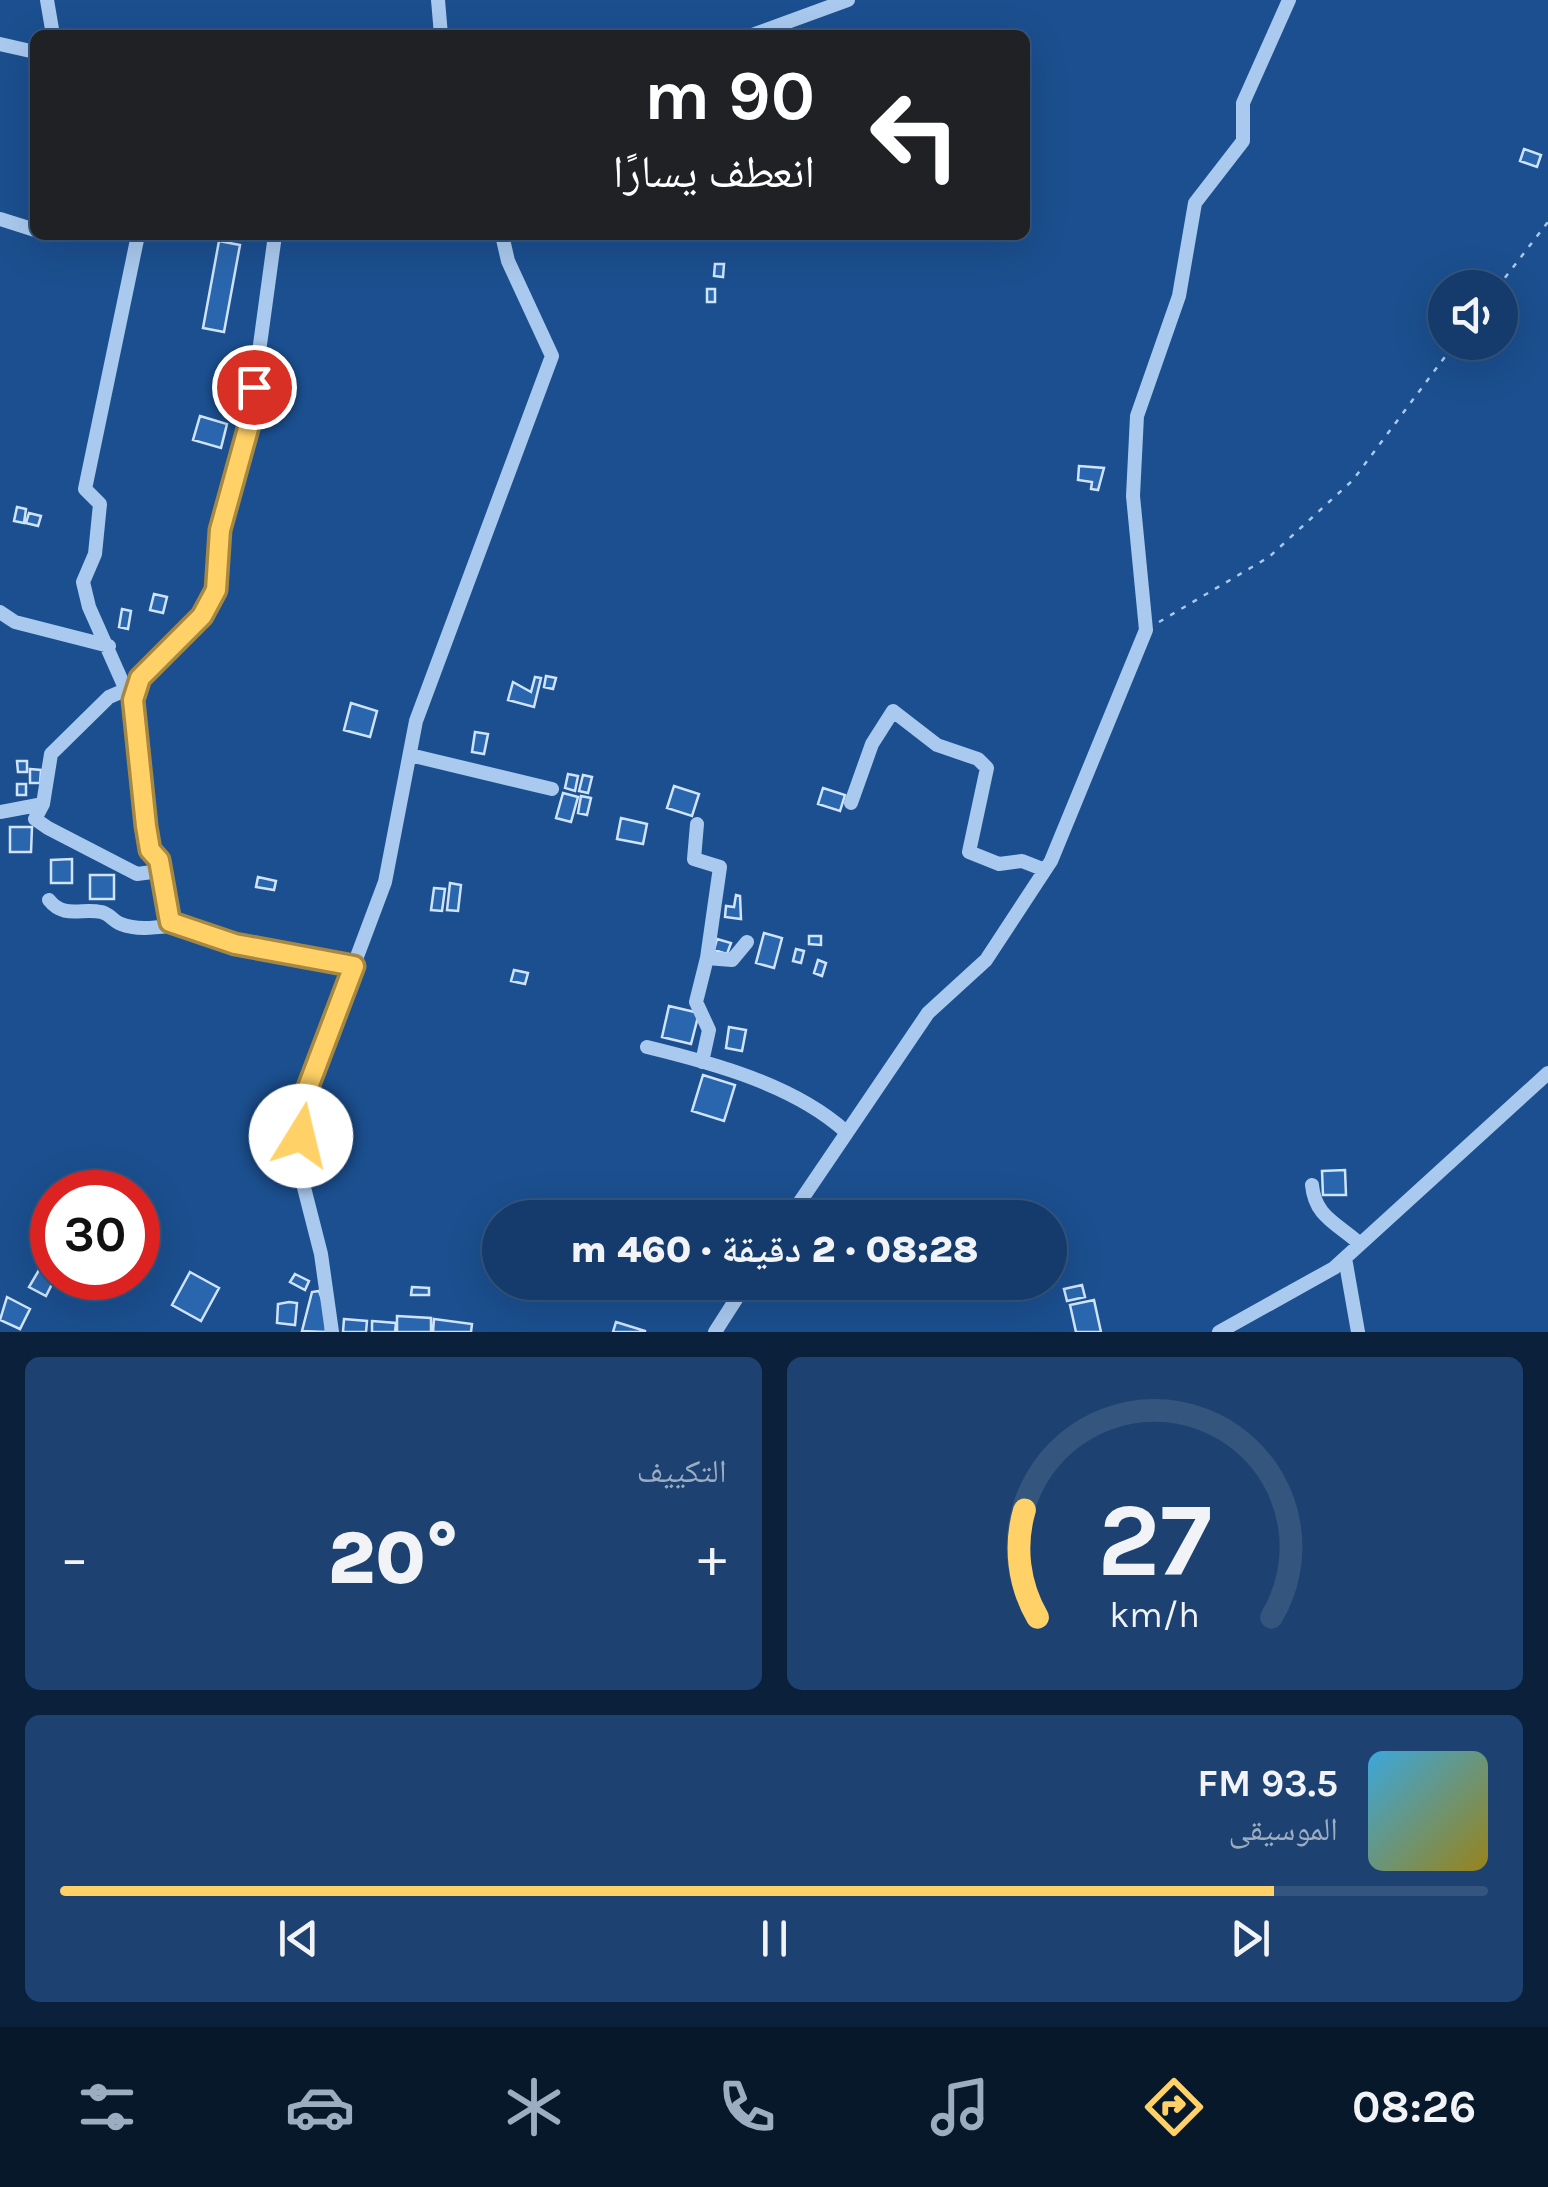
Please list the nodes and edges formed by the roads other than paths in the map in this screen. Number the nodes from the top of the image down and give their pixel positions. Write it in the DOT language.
graph roads {
  1 [pos="47,0"];
  2 [pos="438,0"];
  3 [pos="848,0"];
  4 [pos="1289,0"];
  5 [pos="51,30"];
  6 [pos="441,30"];
  7 [pos="766,30"];
  8 [pos="0,44"];
  9 [pos="30,51"];
  10 [pos="0,218"];
  11 [pos="30,228"];
  12 [pos="137,240"];
  13 [pos="274,240"];
  14 [pos="503,240"];
  15 [pos="0,612"];
  16 [pos="108,646"];
  17 [pos="131,688"];
  18 [pos="410,755"];
  19 [pos="552,789"];
  20 [pos="851,803"];
  21 [pos="43,804"];
  22 [pos="0,812"];
  23 [pos="698,824"];
  24 [pos="1045,870"];
  25 [pos="160,872"];
  26 [pos="50,900"];
  27 [pos="176,925"];
  28 [pos="747,942"];
  29 [pos="707,958"];
  30 [pos="354,966"];
  31 [pos="646,1046"];
  32 [pos="702,1062"];
  33 [pos="1548,1074"];
  34 [pos="845,1131"];
  35 [pos="1312,1185"];
  36 [pos="801,1200"];
  37 [pos="1360,1244"];
  38 [pos="1345,1258"];
  39 [pos="736,1300"];
  40 [pos="332,1332"];
  41 [pos="716,1332"];
  42 [pos="1219,1332"];
  43 [pos="1358,1332"];
  1 -- 5 [label="street"];
  2 -- 6 [label="street"];
  3 -- 7 [label="street"];
  4 -- 24 [label="street"];
  8 -- 9 [label="street"];
  10 -- 11 [label="street"];
  12 -- 16 [label="street"];
  13 -- 17 [label="street"];
  14 -- 18 [label="street"];
  15 -- 16 [label="street"];
  16 -- 17 [label="street"];
  17 -- 21 [label="street"];
  17 -- 25 [label="street"];
  18 -- 19 [label="street"];
  18 -- 30 [label="street"];
  20 -- 24 [label="street"];
  21 -- 22 [label="street"];
  21 -- 25 [label="street"];
  23 -- 29 [label="street"];
  24 -- 34 [label="street"];
  25 -- 27 [label="street"];
  26 -- 27 [label="street"];
  27 -- 30 [label="street"];
  28 -- 29 [label="street"];
  29 -- 32 [label="street"];
  30 -- 40 [label="street"];
  31 -- 32 [label="street"];
  32 -- 34 [label="street"];
  33 -- 37 [label="street"];
  34 -- 36 [label="street"];
  35 -- 37 [label="street"];
  37 -- 38 [label="street"];
  38 -- 42 [label="street"];
  38 -- 43 [label="street"];
  39 -- 41 [label="street"];
}
